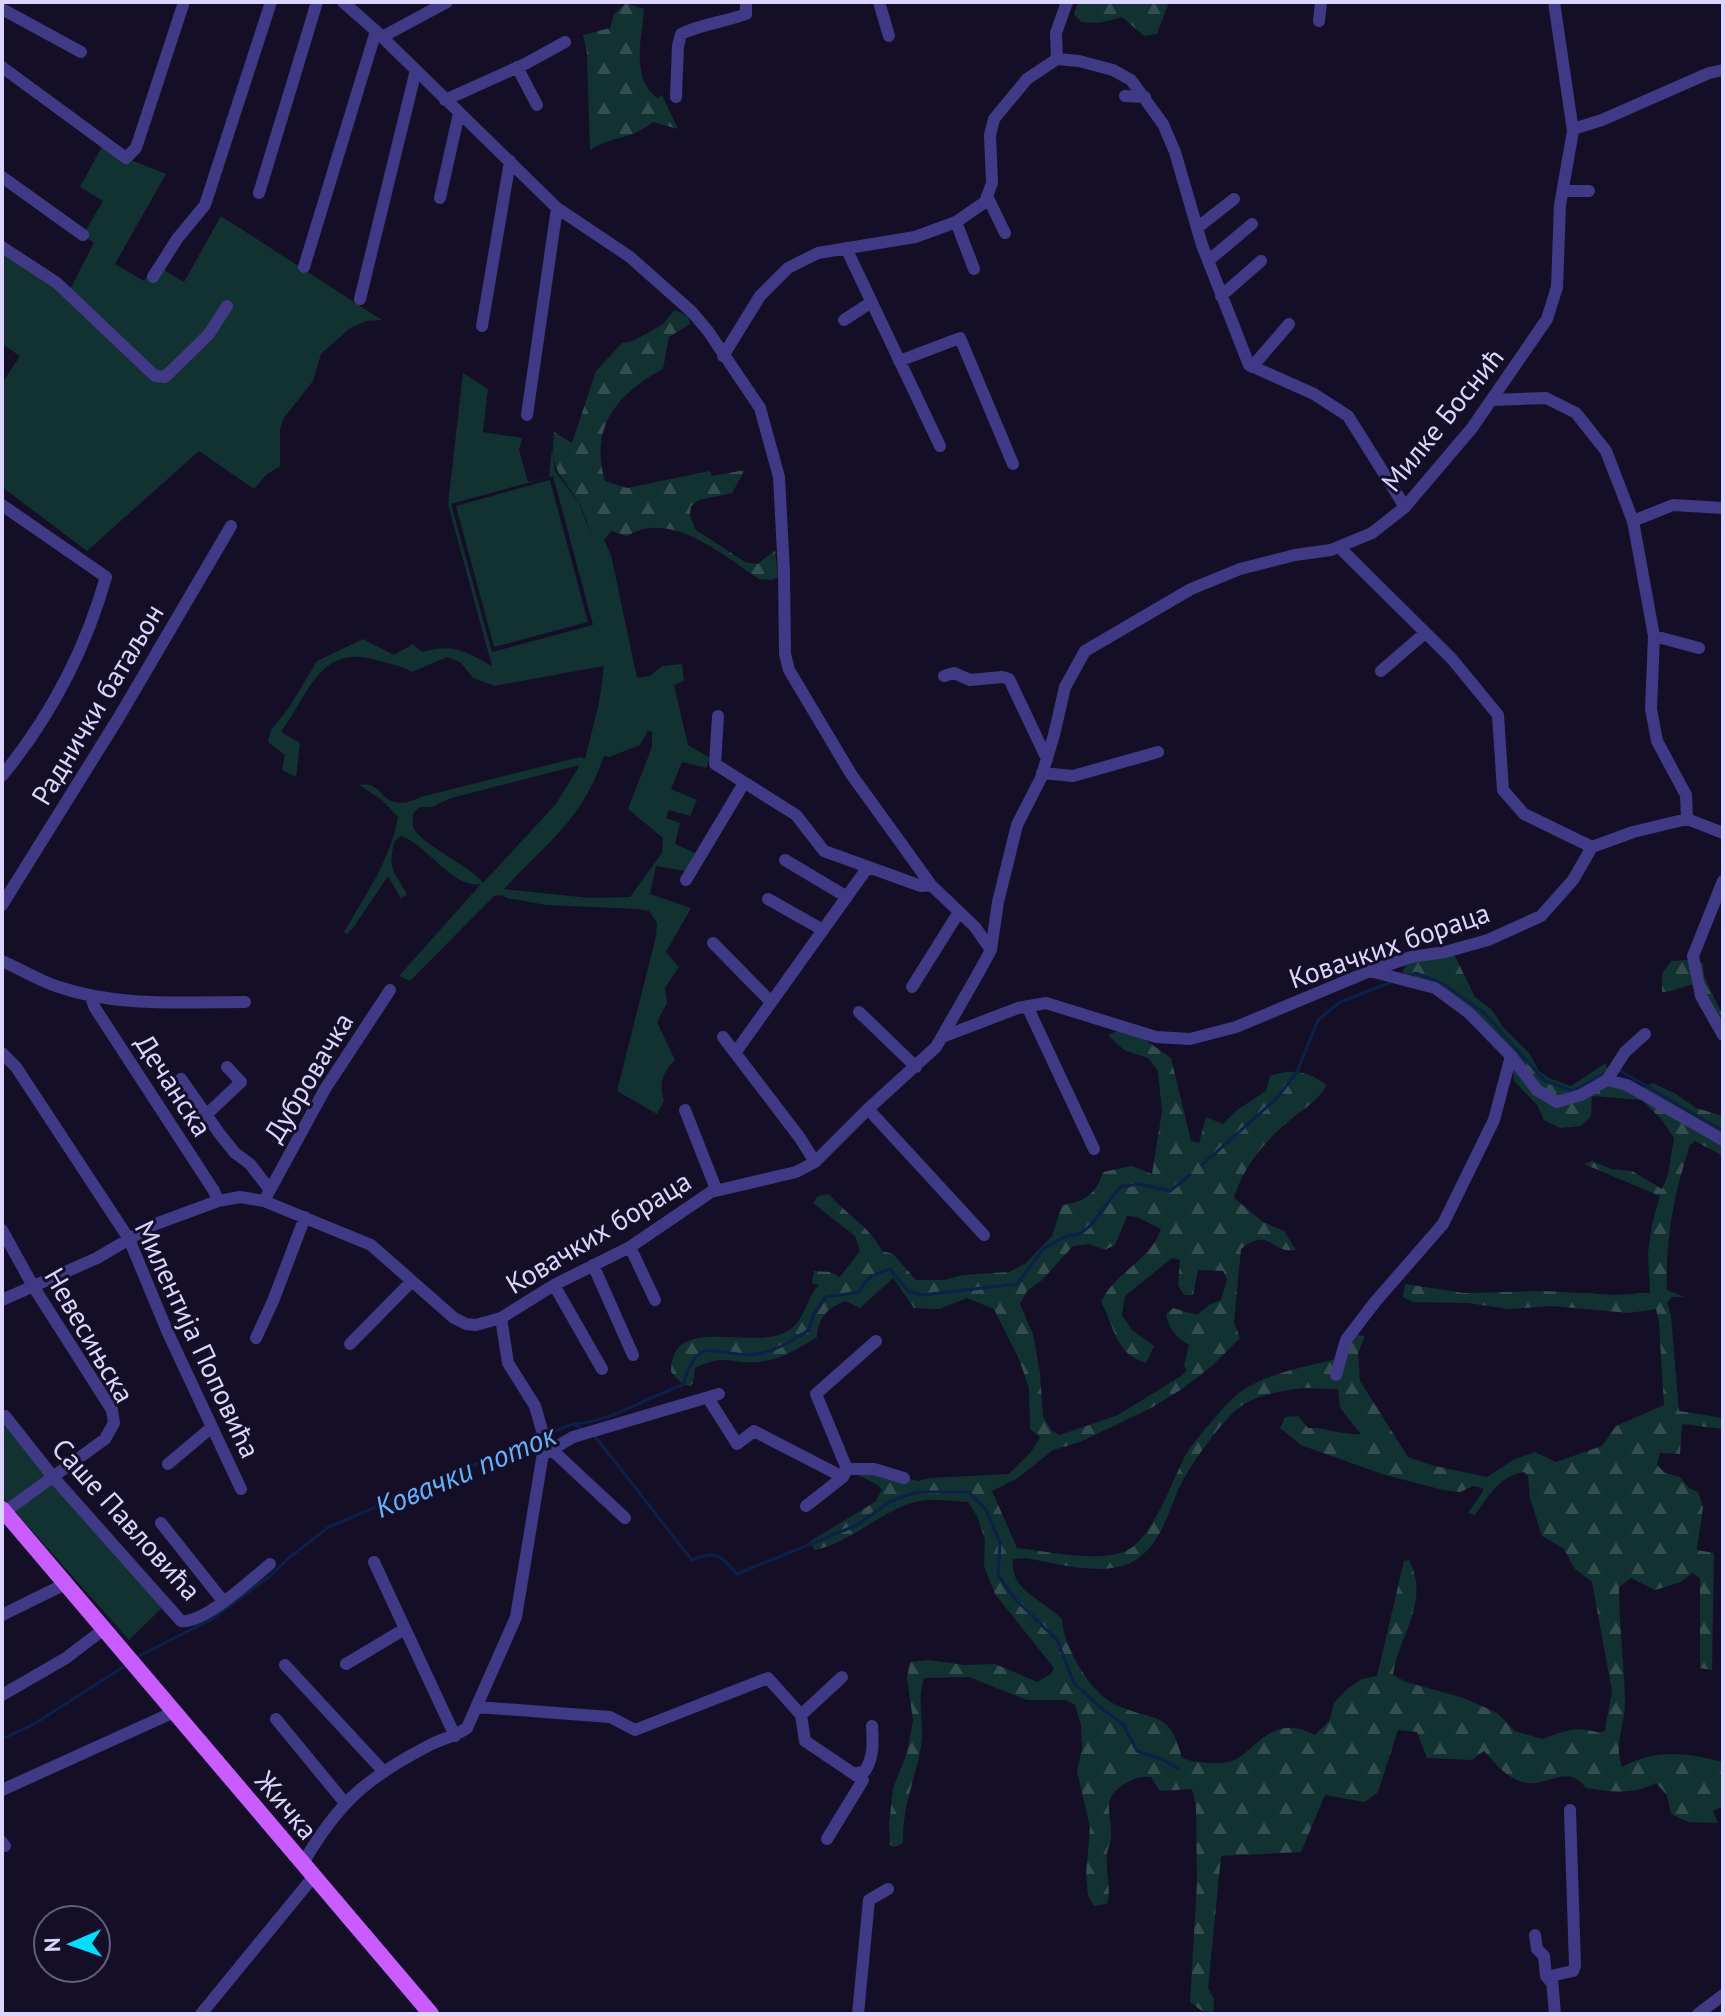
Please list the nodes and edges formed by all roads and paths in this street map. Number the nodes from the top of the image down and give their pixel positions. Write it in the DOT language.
graph roads {
  1 [pos="184,2"];
  2 [pos="271,2"];
  3 [pos="317,2"];
  4 [pos="343,2"];
  5 [pos="447,2"];
  6 [pos="746,2"];
  7 [pos="879,2"];
  8 [pos="1067,2"];
  9 [pos="1321,2"];
  10 [pos="1554,2"];
  11 [pos="2,9"];
  12 [pos="1319,21"];
  13 [pos="379,34"];
  14 [pos="889,36"];
  15 [pos="565,42"];
  16 [pos="81,52"];
  17 [pos="2,54"];
  18 [pos="1057,59"];
  19 [pos="517,67"];
  20 [pos="4,68"];
  21 [pos="416,70"];
  22 [pos="1723,70"];
  23 [pos="1125,96"];
  24 [pos="676,97"];
  25 [pos="1145,97"];
  26 [pos="445,100"];
  27 [pos="537,105"];
  28 [pos="459,113"];
  29 [pos="1573,129"];
  30 [pos="510,161"];
  31 [pos="2,177"];
  32 [pos="1563,191"];
  33 [pos="1589,191"];
  34 [pos="259,193"];
  35 [pos="987,196"];
  36 [pos="440,198"];
  37 [pos="1234,199"];
  38 [pos="557,208"];
  39 [pos="956,222"];
  40 [pos="1252,224"];
  41 [pos="1197,228"];
  42 [pos="1005,233"];
  43 [pos="83,235"];
  44 [pos="2,247"];
  45 [pos="846,248"];
  46 [pos="1208,261"];
  47 [pos="1261,261"];
  48 [pos="304,267"];
  49 [pos="974,269"];
  50 [pos="153,277"];
  51 [pos="1221,296"];
  52 [pos="360,299"];
  53 [pos="870,303"];
  54 [pos="227,306"];
  55 [pos="844,320"];
  56 [pos="1289,324"];
  57 [pos="482,326"];
  58 [pos="723,356"];
  59 [pos="899,361"];
  60 [pos="1252,367"];
  61 [pos="1492,400"];
  62 [pos="527,415"];
  63 [pos="940,446"];
  64 [pos="1013,464"];
  65 [pos="2,505"];
  66 [pos="1405,507"];
  67 [pos="1723,508"];
  68 [pos="1633,521"];
  69 [pos="231,526"];
  70 [pos="1339,547"];
  71 [pos="1425,633"];
  72 [pos="1654,636"];
  73 [pos="1699,648"];
  74 [pos="1381,671"];
  75 [pos="944,676"];
  76 [pos="718,716"];
  77 [pos="1158,752"];
  78 [pos="1047,759"];
  79 [pos="1042,773"];
  80 [pos="2,776"];
  81 [pos="744,783"];
  82 [pos="1687,819"];
  83 [pos="1723,833"];
  84 [pos="1592,847"];
  85 [pos="785,860"];
  86 [pos="868,867"];
  87 [pos="686,880"];
  88 [pos="1723,881"];
  89 [pos="931,885"];
  90 [pos="847,897"];
  91 [pos="768,899"];
  92 [pos="2,905"];
  93 [pos="959,912"];
  94 [pos="823,930"];
  95 [pos="713,943"];
  96 [pos="991,950"];
  97 [pos="2,961"];
  98 [pos="1370,971"];
  99 [pos="912,987"];
  100 [pos="390,990"];
  101 [pos="90,995"];
  102 [pos="245,1002"];
  103 [pos="771,1002"];
  104 [pos="1027,1006"];
  105 [pos="859,1012"];
  106 [pos="1645,1034"];
  107 [pos="1723,1035"];
  108 [pos="945,1036"];
  109 [pos="723,1037"];
  110 [pos="2,1053"];
  111 [pos="735,1053"];
  112 [pos="1511,1056"];
  113 [pos="227,1067"];
  114 [pos="916,1067"];
  115 [pos="181,1079"];
  116 [pos="1607,1080"];
  117 [pos="868,1109"];
  118 [pos="685,1110"];
  119 [pos="206,1115"];
  120 [pos="1723,1140"];
  121 [pos="1094,1149"];
  122 [pos="815,1162"];
  123 [pos="716,1189"];
  124 [pos="267,1195"];
  125 [pos="218,1201"];
  126 [pos="305,1217"];
  127 [pos="2,1230"];
  128 [pos="984,1235"];
  129 [pos="129,1239"];
  130 [pos="630,1247"];
  131 [pos="593,1265"];
  132 [pos="412,1281"];
  133 [pos="554,1285"];
  134 [pos="33,1286"];
  135 [pos="2,1300"];
  136 [pos="655,1300"];
  137 [pos="501,1318"];
  138 [pos="256,1338"];
  139 [pos="876,1341"];
  140 [pos="350,1344"];
  141 [pos="633,1355"];
  142 [pos="602,1369"];
  143 [pos="1336,1375"];
  144 [pos="5,1416"];
  145 [pos="212,1427"];
  146 [pos="547,1448"];
  147 [pos="168,1464"];
  148 [pos="845,1473"];
  149 [pos="54,1478"];
  150 [pos="904,1478"];
  151 [pos="241,1489"];
  152 [pos="806,1506"];
  153 [pos="3,1512"];
  154 [pos="625,1518"];
  155 [pos="161,1523"];
  156 [pos="374,1562"];
  157 [pos="270,1564"];
  158 [pos="65,1584"];
  159 [pos="223,1601"];
  160 [pos="2,1615"];
  161 [pos="104,1629"];
  162 [pos="403,1630"];
  163 [pos="346,1664"];
  164 [pos="285,1665"];
  165 [pos="842,1677"];
  166 [pos="2,1695"];
  167 [pos="477,1707"];
  168 [pos="174,1712"];
  169 [pos="801,1715"];
  170 [pos="276,1719"];
  171 [pos="872,1726"];
  172 [pos="455,1736"];
  173 [pos="384,1772"];
  174 [pos="854,1774"];
  175 [pos="2,1790"];
  176 [pos="345,1803"];
  177 [pos="1570,1810"];
  178 [pos="827,1839"];
  179 [pos="308,1870"];
  180 [pos="888,1889"];
  181 [pos="1535,1935"];
  182 [pos="1551,1982"];
  183 [pos="1723,1995"];
  184 [pos="201,2014"];
  185 [pos="431,2014"];
  186 [pos="858,2014"];
  187 [pos="1555,2014"];
  188 [pos="1698,2014"];
  1 -- 20 [label="street"];
  2 -- 50 [label="street"];
  3 -- 34 [label="street"];
  4 -- 13 [label="street"];
  5 -- 13 [label="street"];
  6 -- 24 [label="street"];
  7 -- 14 [label="street"];
  8 -- 18 [label="street"];
  9 -- 12 [label="street"];
  10 -- 29 [label="street, Милке Боснић"];
  11 -- 16 [label="street"];
  13 -- 21 [label="street"];
  13 -- 48 [label="street"];
  15 -- 19 [label="street"];
  17 -- 20 [label="street"];
  18 -- 25 [label="street"];
  18 -- 35 [label="street"];
  19 -- 26 [label="street"];
  19 -- 27 [label="street"];
  21 -- 26 [label="street"];
  21 -- 52 [label="street"];
  22 -- 29 [label="street"];
  23 -- 25 [label="street"];
  25 -- 41 [label="street"];
  26 -- 28 [label="street"];
  28 -- 30 [label="street"];
  28 -- 36 [label="street"];
  29 -- 32 [label="street, Милке Боснић"];
  30 -- 38 [label="street"];
  30 -- 57 [label="street"];
  31 -- 43 [label="street"];
  32 -- 33 [label="street"];
  32 -- 61 [label="street, Милке Боснић"];
  35 -- 39 [label="street"];
  35 -- 42 [label="street"];
  37 -- 41 [label="street"];
  38 -- 58 [label="street"];
  38 -- 62 [label="street"];
  39 -- 45 [label="street"];
  39 -- 49 [label="street"];
  40 -- 46 [label="street"];
  41 -- 46 [label="street"];
  44 -- 54 [label="street"];
  45 -- 53 [label="street"];
  45 -- 58 [label="street"];
  46 -- 51 [label="street"];
  47 -- 51 [label="street"];
  51 -- 60 [label="street"];
  53 -- 55 [label="street"];
  53 -- 59 [label="street"];
  56 -- 60 [label="street"];
  58 -- 89 [label="street"];
  59 -- 63 [label="street"];
  59 -- 64 [label="street"];
  60 -- 66 [label="street"];
  61 -- 66 [label="street, Милке Боснић"];
  61 -- 68 [label="street"];
  65 -- 80 [label="street, Раднички батаљон"];
  66 -- 70 [label="street, Милке Боснић"];
  67 -- 68 [label="street"];
  68 -- 72 [label="street"];
  69 -- 92 [label="street, Раднички батаљон"];
  70 -- 71 [label="street"];
  70 -- 78 [label="street, Милке Боснић"];
  71 -- 74 [label="street"];
  71 -- 84 [label="street"];
  72 -- 73 [label="street"];
  72 -- 82 [label="street"];
  75 -- 78 [label="street"];
  76 -- 81 [label="street"];
  77 -- 79 [label="street"];
  78 -- 79 [label="street, Милке Боснић"];
  79 -- 96 [label="street, Милке Боснић"];
  81 -- 86 [label="street"];
  81 -- 87 [label="street"];
  82 -- 83 [label="street"];
  82 -- 84 [label="street"];
  84 -- 98 [label="street, Ковачких бораца"];
  85 -- 90 [label="street"];
  86 -- 89 [label="street"];
  86 -- 90 [label="street"];
  88 -- 107 [label="street"];
  89 -- 93 [label="street"];
  90 -- 94 [label="street"];
  91 -- 94 [label="street"];
  93 -- 96 [label="street"];
  93 -- 99 [label="street"];
  94 -- 103 [label="street"];
  95 -- 103 [label="street"];
  96 -- 108 [label="street, Ковачких бораца"];
  97 -- 101 [label="street"];
  98 -- 104 [label="street, Ковачких бораца"];
  98 -- 112 [label="street"];
  100 -- 124 [label="street, Дубровачка"];
  101 -- 102 [label="street"];
  101 -- 125 [label="street, Дечанска"];
  103 -- 111 [label="street"];
  104 -- 108 [label="street, Ковачких бораца"];
  104 -- 121 [label="street"];
  105 -- 114 [label="street"];
  106 -- 116 [label="street"];
  108 -- 114 [label="street, Ковачких бораца"];
  109 -- 111 [label="street"];
  110 -- 129 [label="street, Милентија Поповића"];
  111 -- 122 [label="street"];
  112 -- 116 [label="street"];
  112 -- 143 [label="street"];
  113 -- 119 [label="street, Дубровачка"];
  114 -- 117 [label="street, Ковачких бораца"];
  115 -- 119 [label="street, Дубровачка"];
  116 -- 120 [label="street"];
  117 -- 122 [label="street, Ковачких бораца"];
  117 -- 128 [label="street"];
  118 -- 123 [label="street"];
  119 -- 124 [label="street, Дубровачка"];
  122 -- 123 [label="street, Ковачких бораца"];
  123 -- 130 [label="street, Ковачких бораца"];
  124 -- 125 [label="street, Ковачких бораца"];
  124 -- 126 [label="street, Ковачких бораца"];
  125 -- 129 [label="street, Ковачких бораца"];
  126 -- 132 [label="street, Ковачких бораца"];
  126 -- 138 [label="street"];
  127 -- 134 [label="street, Невесињска"];
  129 -- 134 [label="street, Ковачких бораца"];
  129 -- 145 [label="street, Милентија Поповића"];
  130 -- 131 [label="street, Ковачких бораца"];
  130 -- 136 [label="street"];
  131 -- 133 [label="street, Ковачких бораца"];
  131 -- 141 [label="street"];
  132 -- 137 [label="street, Ковачких бораца"];
  132 -- 140 [label="street"];
  133 -- 137 [label="street, Ковачких бораца"];
  133 -- 142 [label="street"];
  134 -- 135 [label="street, Ковачких бораца"];
  134 -- 149 [label="street, Невесињска"];
  137 -- 146 [label="street"];
  139 -- 148 [label="street"];
  144 -- 149 [label="street, Саше Павловића"];
  145 -- 147 [label="street"];
  145 -- 151 [label="street, Милентија Поповића"];
  146 -- 148 [label="street"];
  146 -- 154 [label="street"];
  146 -- 167 [label="street"];
  148 -- 150 [label="street"];
  148 -- 152 [label="street"];
  149 -- 153 [label="street, Невесињска"];
  149 -- 159 [label="street, Саше Павловића"];
  153 -- 158 [label="main road, Жичка"];
  155 -- 159 [label="street, Саше Павловића"];
  156 -- 162 [label="street"];
  157 -- 159 [label="street, Саше Павловића"];
  158 -- 160 [label="street"];
  158 -- 161 [label="main road, Жичка"];
  161 -- 166 [label="street"];
  161 -- 168 [label="main road, Жичка"];
  162 -- 163 [label="street"];
  162 -- 172 [label="street"];
  164 -- 173 [label="street"];
  165 -- 169 [label="street"];
  167 -- 169 [label="street"];
  167 -- 172 [label="street"];
  168 -- 175 [label="street"];
  168 -- 179 [label="main road, Жичка"];
  169 -- 174 [label="street"];
  170 -- 176 [label="street"];
  171 -- 174 [label="street"];
  172 -- 173 [label="street"];
  173 -- 176 [label="street"];
  174 -- 178 [label="street"];
  176 -- 179 [label="street"];
  177 -- 182 [label="street"];
  179 -- 184 [label="street"];
  179 -- 185 [label="main road, Жичка"];
  180 -- 186 [label="street"];
  181 -- 182 [label="street"];
  182 -- 187 [label="street"];
  183 -- 188 [label="street"];
}
